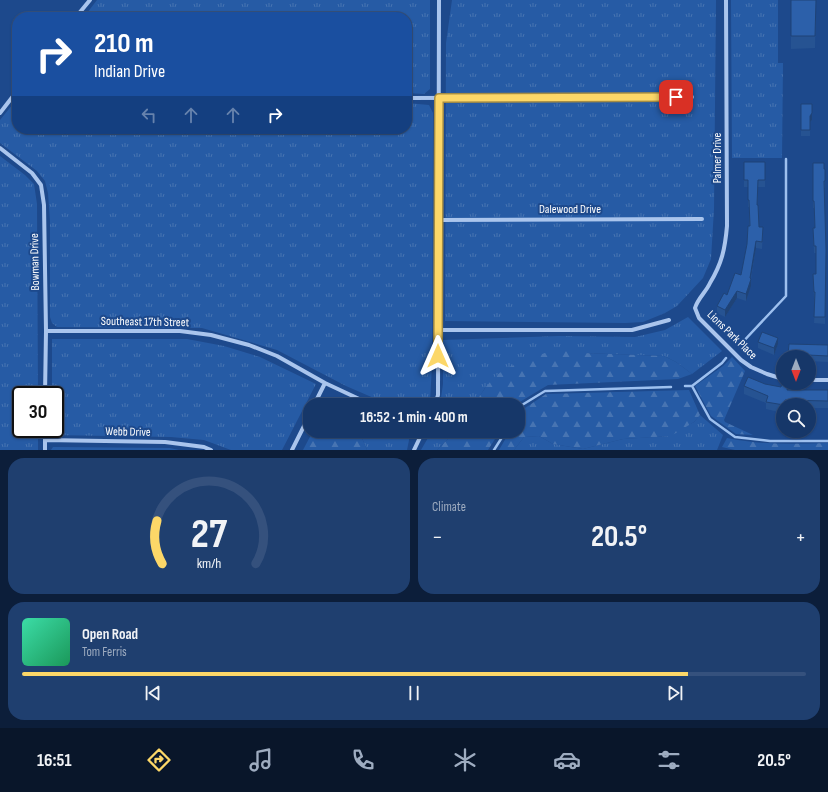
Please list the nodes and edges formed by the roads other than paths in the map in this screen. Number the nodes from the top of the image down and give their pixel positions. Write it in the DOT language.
graph roads {
  1 [pos="90,0"];
  2 [pos="439,0"];
  3 [pos="726,0"];
  4 [pos="80,12"];
  5 [pos="12,97"];
  6 [pos="692,97"];
  7 [pos="412,98"];
  8 [pos="439,98"];
  9 [pos="0,113"];
  10 [pos="0,148"];
  11 [pos="702,219"];
  12 [pos="439,220"];
  13 [pos="695,308"];
  14 [pos="669,320"];
  15 [pos="438,330"];
  16 [pos="46,331"];
  17 [pos="776,377"];
  18 [pos="816,380"];
  19 [pos="828,380"];
  20 [pos="326,383"];
  21 [pos="45,386"];
  22 [pos="318,398"];
  23 [pos="357,398"];
  24 [pos="437,398"];
  25 [pos="303,428"];
  26 [pos="420,438"];
  27 [pos="45,440"];
  28 [pos="44,450"];
  29 [pos="211,450"];
  30 [pos="292,450"];
  31 [pos="414,450"];
  1 -- 4 [label="street"];
  2 -- 8 [label="street"];
  3 -- 13 [label="street, Palmer Drive"];
  5 -- 9 [label="street"];
  6 -- 8 [label="street"];
  7 -- 8 [label="street"];
  8 -- 12 [label="street"];
  10 -- 16 [label="street, Bowman Drive"];
  11 -- 12 [label="street, Dalewood Drive"];
  12 -- 15 [label="street"];
  13 -- 17 [label="street, Lions Park Place"];
  14 -- 15 [label="street"];
  15 -- 24 [label="street"];
  16 -- 20 [label="street, Southeast 17th Street"];
  16 -- 21 [label="street, Bowman Drive"];
  18 -- 19 [label="street"];
  20 -- 22 [label="street"];
  20 -- 23 [label="street, Southeast 17th Street"];
  25 -- 30 [label="street"];
  26 -- 31 [label="street"];
  27 -- 28 [label="street"];
  27 -- 29 [label="street, Webb Drive"];
}
